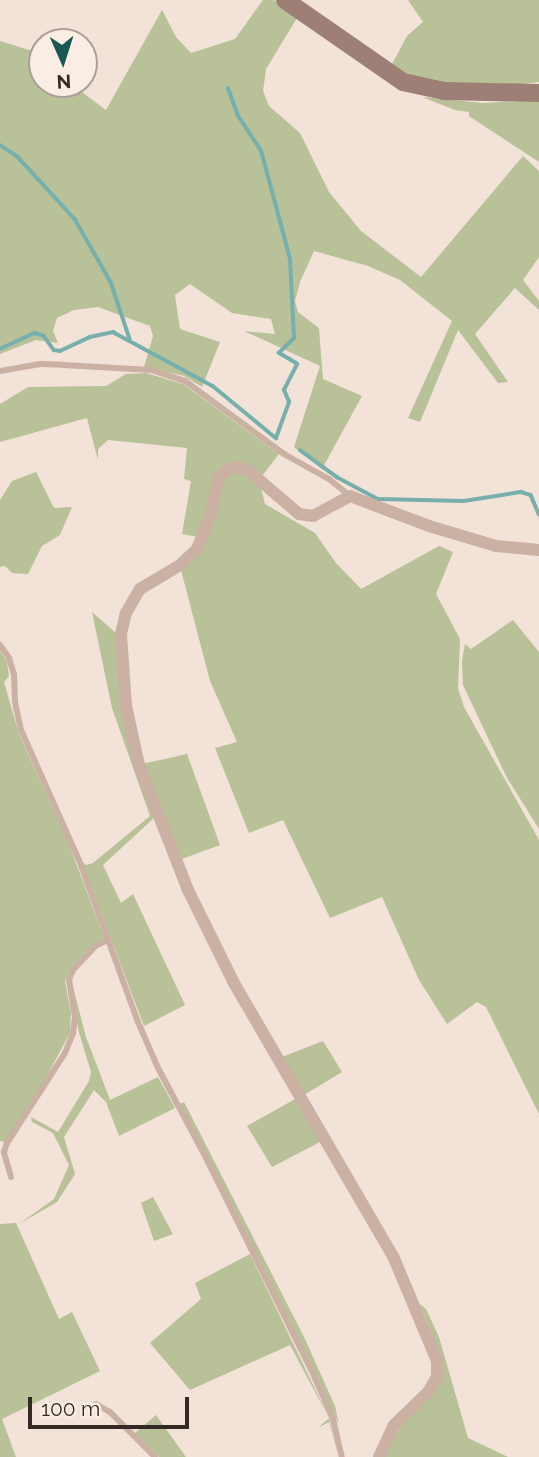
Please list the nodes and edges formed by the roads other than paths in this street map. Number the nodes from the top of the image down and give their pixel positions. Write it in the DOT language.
graph roads {
  1 [pos="285,0"];
  2 [pos="539,93"];
  3 [pos="0,371"];
  4 [pos="350,496"];
  5 [pos="539,550"];
  6 [pos="0,645"];
  7 [pos="108,940"];
  8 [pos="11,1177"];
  9 [pos="96,1404"];
  10 [pos="155,1457"];
  11 [pos="342,1457"];
  12 [pos="379,1457"];
  1 -- 2 [label="street"];
  3 -- 4 [label="lane"];
  4 -- 5 [label="street"];
  4 -- 12 [label="street"];
  6 -- 7 [label="lane"];
  7 -- 8 [label="lane"];
  7 -- 11 [label="lane"];
  9 -- 10 [label="lane"];
}
